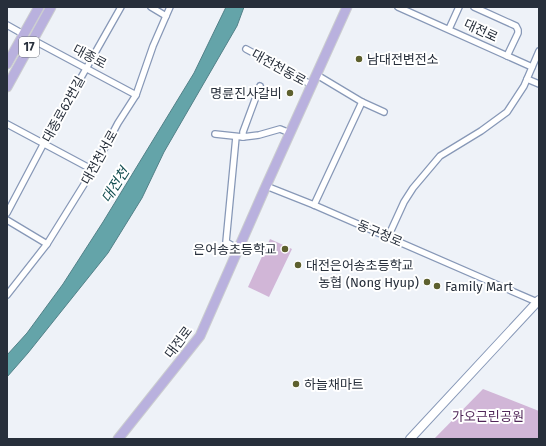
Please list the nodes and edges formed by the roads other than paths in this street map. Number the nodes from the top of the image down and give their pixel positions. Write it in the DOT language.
graph roads {
  1 [pos="39,7"];
  2 [pos="51,7"];
  3 [pos="121,7"];
  4 [pos="151,7"];
  5 [pos="170,7"];
  6 [pos="347,7"];
  7 [pos="398,7"];
  8 [pos="459,7"];
  9 [pos="474,7"];
  10 [pos="166,16"];
  11 [pos="7,25"];
  12 [pos="449,29"];
  13 [pos="23,34"];
  14 [pos="33,40"];
  15 [pos="246,49"];
  16 [pos="539,51"];
  17 [pos="507,56"];
  18 [pos="7,64"];
  19 [pos="532,67"];
  20 [pos="86,69"];
  21 [pos="317,75"];
  22 [pos="527,79"];
  23 [pos="539,84"];
  24 [pos="312,85"];
  25 [pos="7,86"];
  26 [pos="260,86"];
  27 [pos="136,95"];
  28 [pos="362,102"];
  29 [pos="384,112"];
  30 [pos="7,124"];
  31 [pos="290,133"];
  32 [pos="215,134"];
  33 [pos="240,137"];
  34 [pos="44,143"];
  35 [pos="93,170"];
  36 [pos="266,186"];
  37 [pos="314,205"];
  38 [pos="7,212"];
  39 [pos="7,220"];
  40 [pos="388,237"];
  41 [pos="47,244"];
  42 [pos="238,249"];
  43 [pos="7,294"];
  44 [pos="538,301"];
  45 [pos="118,439"];
  46 [pos="410,439"];
  1 -- 13 [label="main road, 17"];
  2 -- 14 [label="main road, 17"];
  3 -- 20 [label="street, 대종로62번길"];
  4 -- 10 [label="street"];
  5 -- 10 [label="street, 대전천서로"];
  6 -- 21 [label="main road, 대전로"];
  7 -- 12 [label="street, 대전로"];
  8 -- 12 [label="street"];
  9 -- 17 [label="street"];
  10 -- 27 [label="street, 대전천서로"];
  11 -- 13 [label="street"];
  12 -- 17 [label="street, 대전로"];
  13 -- 18 [label="main road, 17"];
  14 -- 20 [label="street, 대종로"];
  14 -- 25 [label="main road, 17"];
  15 -- 24 [label="street, 대전천동로"];
  16 -- 19 [label="street"];
  17 -- 19 [label="street, 대전로"];
  19 -- 22 [label="street"];
  20 -- 27 [label="street, 대종로"];
  20 -- 34 [label="street, 대종로62번길"];
  21 -- 24 [label="main road, 대전로"];
  21 -- 28 [label="street"];
  22 -- 23 [label="street"];
  22 -- 40 [label="street"];
  24 -- 31 [label="main road, 대전로"];
  26 -- 33 [label="street"];
  27 -- 35 [label="street, 대전천서로"];
  28 -- 29 [label="street"];
  28 -- 37 [label="street"];
  30 -- 34 [label="street"];
  31 -- 33 [label="street"];
  31 -- 36 [label="main road, 대전로"];
  32 -- 33 [label="street"];
  33 -- 42 [label="street"];
  34 -- 35 [label="street"];
  34 -- 38 [label="street, 대종로62번길"];
  35 -- 41 [label="street, 대전천서로"];
  36 -- 37 [label="street, 동구청로"];
  36 -- 42 [label="main road, 대전로"];
  37 -- 40 [label="street, 동구청로"];
  39 -- 41 [label="street"];
  40 -- 44 [label="street, 동구청로"];
  41 -- 43 [label="street, 대전천서로"];
  42 -- 45 [label="main road, 대전로"];
  44 -- 46 [label="main road, 동구청로"];
}
